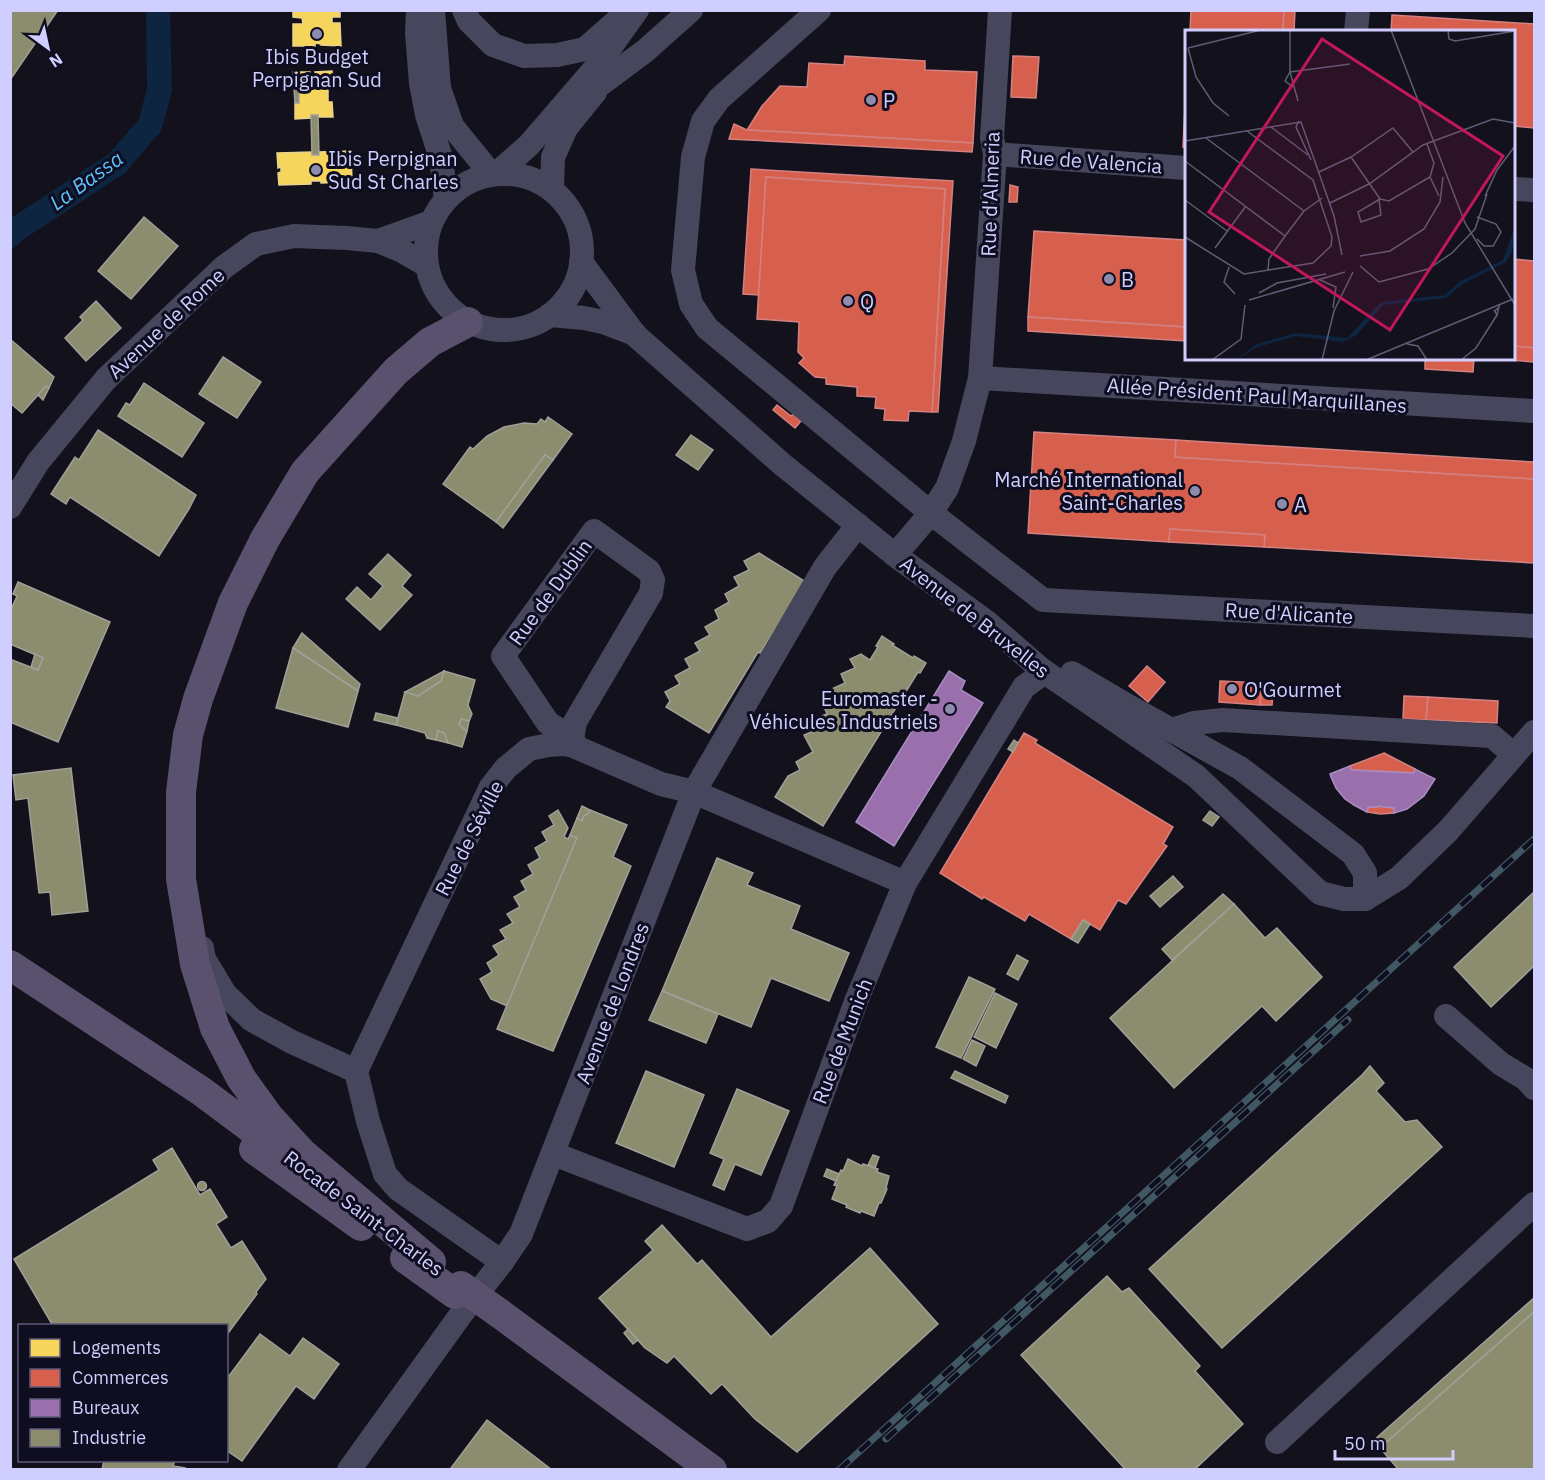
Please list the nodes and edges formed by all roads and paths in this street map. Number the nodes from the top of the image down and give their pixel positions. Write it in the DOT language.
graph roads {
  1 [pos="418,10"];
  2 [pos="433,10"];
  3 [pos="464,10"];
  4 [pos="626,10"];
  5 [pos="637,10"];
  6 [pos="655,10"];
  7 [pos="691,10"];
  8 [pos="819,10"];
  9 [pos="1000,10"];
  10 [pos="1358,10"];
  11 [pos="1356,30"];
  12 [pos="602,83"];
  13 [pos="994,163"];
  14 [pos="1185,168"];
  15 [pos="493,174"];
  16 [pos="1515,189"];
  17 [pos="552,190"];
  18 [pos="1534,190"];
  19 [pos="446,199"];
  20 [pos="431,222"];
  21 [pos="378,241"];
  22 [pos="581,262"];
  23 [pos="426,266"];
  24 [pos="550,315"];
  25 [pos="468,322"];
  26 [pos="635,335"];
  27 [pos="980,378"];
  28 [pos="1534,411"];
  29 [pos="10,507"];
  30 [pos="931,513"];
  31 [pos="858,525"];
  32 [pos="895,555"];
  33 [pos="988,623"];
  34 [pos="1534,626"];
  35 [pos="1042,670"];
  36 [pos="1534,716"];
  37 [pos="1172,730"];
  38 [pos="1534,732"];
  39 [pos="572,742"];
  40 [pos="1506,748"];
  41 [pos="1534,749"];
  42 [pos="182,792"];
  43 [pos="694,792"];
  44 [pos="905,883"];
  45 [pos="1365,899"];
  46 [pos="10,965"];
  47 [pos="10,985"];
  48 [pos="1446,1016"];
  49 [pos="356,1071"];
  50 [pos="1532,1080"];
  51 [pos="554,1154"];
  52 [pos="1534,1204"];
  53 [pos="431,1262"];
  54 [pos="502,1262"];
  55 [pos="458,1290"];
  56 [pos="495,1317"];
  57 [pos="1277,1442"];
  58 [pos="349,1470"];
  59 [pos="695,1470"];
  60 [pos="712,1470"];
  1 -- 19 [label="street"];
  2 -- 15 [label="street"];
  3 -- 4 [label="street"];
  5 -- 15 [label="street"];
  6 -- 12 [label="street"];
  7 -- 12 [label="street"];
  8 -- 30 [label="street"];
  9 -- 13 [label="street, Rue d'Almeria"];
  10 -- 11 [label="street"];
  12 -- 17 [label="street"];
  13 -- 14 [label="street, Rue de Valencia"];
  13 -- 27 [label="street, Rue d'Almeria"];
  15 -- 17 [label="street"];
  15 -- 19 [label="street"];
  16 -- 18 [label="street"];
  17 -- 22 [label="street"];
  19 -- 20 [label="street"];
  20 -- 21 [label="street, Avenue de Rome"];
  20 -- 23 [label="street"];
  21 -- 23 [label="street, Avenue de Rome"];
  21 -- 29 [label="street, Avenue de Rome"];
  22 -- 24 [label="street"];
  22 -- 26 [label="street, Avenue de Bruxelles"];
  23 -- 25 [label="street"];
  24 -- 25 [label="street"];
  24 -- 26 [label="street, Avenue de Bruxelles"];
  25 -- 42 [label="main road"];
  26 -- 31 [label="street, Avenue de Bruxelles"];
  27 -- 28 [label="street, Allée Président Paul Marquillanes"];
  27 -- 30 [label="street, Rue d'Almeria"];
  30 -- 32 [label="street, Rue d'Almeria"];
  30 -- 34 [label="street, Rue d'Alicante"];
  31 -- 32 [label="street, Avenue de Bruxelles"];
  31 -- 43 [label="street, Avenue de Londres"];
  32 -- 33 [label="street, Avenue de Bruxelles"];
  33 -- 35 [label="street, Avenue de Bruxelles"];
  33 -- 37 [label="street"];
  35 -- 44 [label="street, Rue de Munich"];
  35 -- 45 [label="street, Avenue de Bruxelles"];
  36 -- 40 [label="street"];
  37 -- 40 [label="street"];
  37 -- 45 [label="street"];
  38 -- 45 [label="street"];
  39 -- 39 [label="street, Rue de Dublin"];
  39 -- 43 [label="street, Rue de Séville"];
  39 -- 49 [label="street, Rue de Séville"];
  40 -- 45 [label="street"];
  41 -- 45 [label="street"];
  42 -- 49 [label="street"];
  42 -- 53 [label="main road"];
  43 -- 44 [label="street, Rue de Séville"];
  43 -- 51 [label="street, Avenue de Londres"];
  44 -- 51 [label="street, Rue de Munich"];
  46 -- 53 [label="main road, Rocade Saint-Charles"];
  47 -- 55 [label="main road, Rocade Saint-Charles"];
  48 -- 50 [label="street"];
  49 -- 54 [label="street"];
  51 -- 54 [label="street, Avenue de Londres"];
  52 -- 57 [label="street"];
  53 -- 55 [label="main road, Rocade Saint-Charles"];
  54 -- 58 [label="street, Avenue de Londres"];
  55 -- 56 [label="main road, Rocade Saint-Charles"];
  56 -- 59 [label="main road, Rocade Saint-Charles"];
  56 -- 60 [label="main road, Rocade Saint-Charles"];
}
